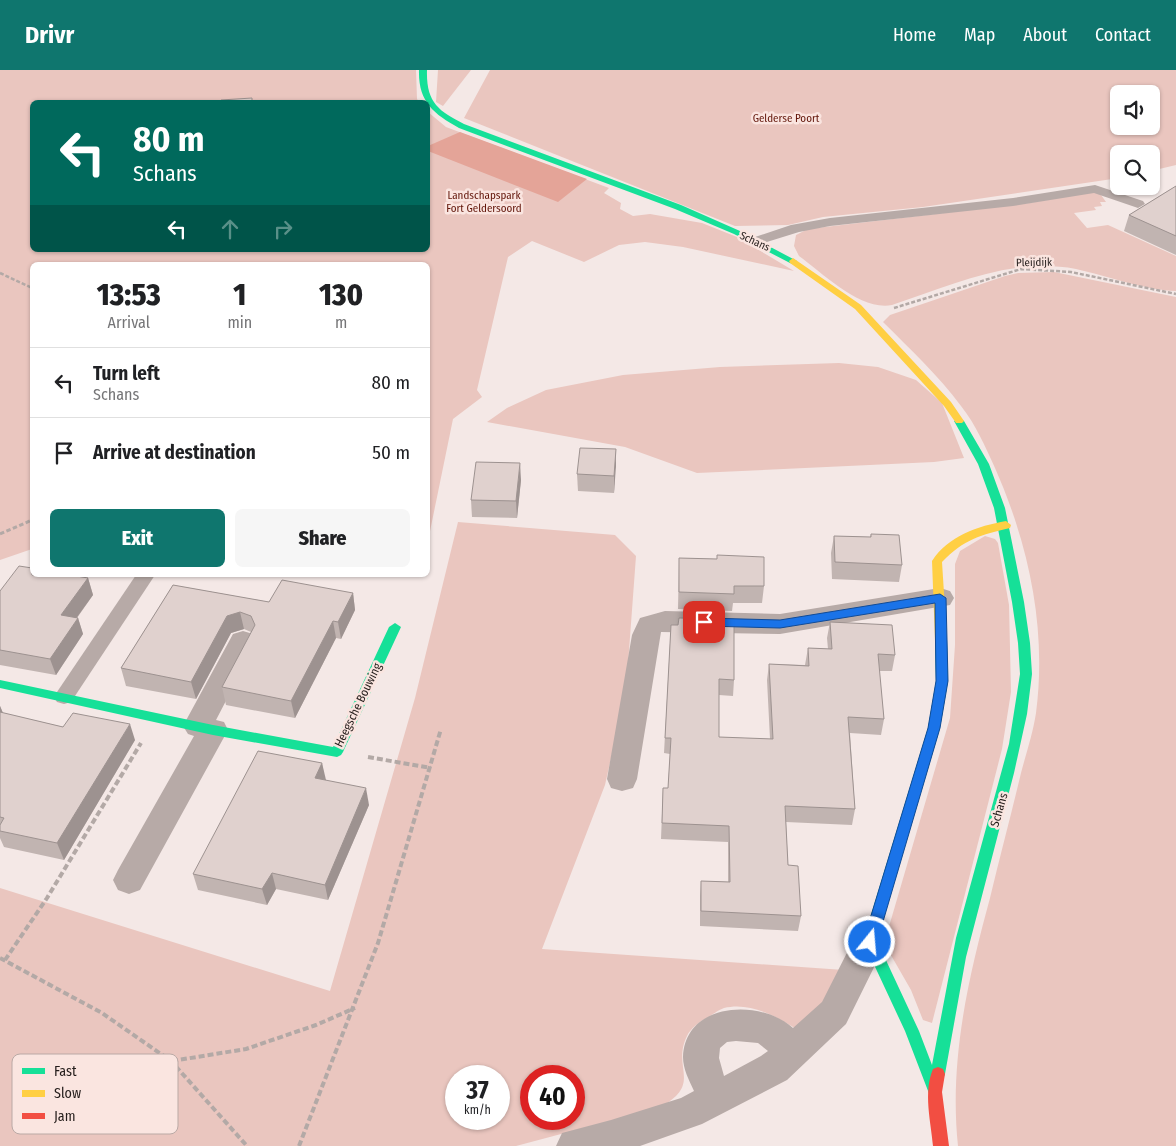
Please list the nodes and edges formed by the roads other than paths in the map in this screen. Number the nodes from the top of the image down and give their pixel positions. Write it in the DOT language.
graph roads {
  1 [pos="423,70"];
  2 [pos="426,100"];
  3 [pos="430,106"];
  4 [pos="1138,204"];
  5 [pos="757,241"];
  6 [pos="1006,525"];
  7 [pos="145,577"];
  8 [pos="940,598"];
  9 [pos="395,628"];
  10 [pos="243,641"];
  11 [pos="0,684"];
  12 [pos="64,697"];
  13 [pos="206,728"];
  14 [pos="622,779"];
  15 [pos="129,880"];
  16 [pos="870,942"];
  17 [pos="792,1051"];
  18 [pos="935,1092"];
  19 [pos="716,1098"];
  20 [pos="575,1146"];
  21 [pos="941,1146"];
  1 -- 2 [label="street, Schans"];
  3 -- 5 [label="street, Schans"];
  4 -- 5 [label="lane"];
  5 -- 6 [label="street, Schans"];
  6 -- 8 [label="street"];
  6 -- 18 [label="street, Schans"];
  7 -- 12 [label="lane"];
  8 -- 14 [label="street"];
  8 -- 16 [label="street"];
  9 -- 13 [label="street, Heegsche Bouwing"];
  10 -- 13 [label="street"];
  11 -- 12 [label="street, Heegsche Bouwing"];
  12 -- 13 [label="street, Heegsche Bouwing"];
  13 -- 15 [label="street"];
  16 -- 17 [label="street"];
  16 -- 18 [label="street, Schans"];
  17 -- 19 [label="street"];
  17 -- 19 [label="street"];
  18 -- 21 [label="street, Schans"];
  19 -- 20 [label="street"];
}
